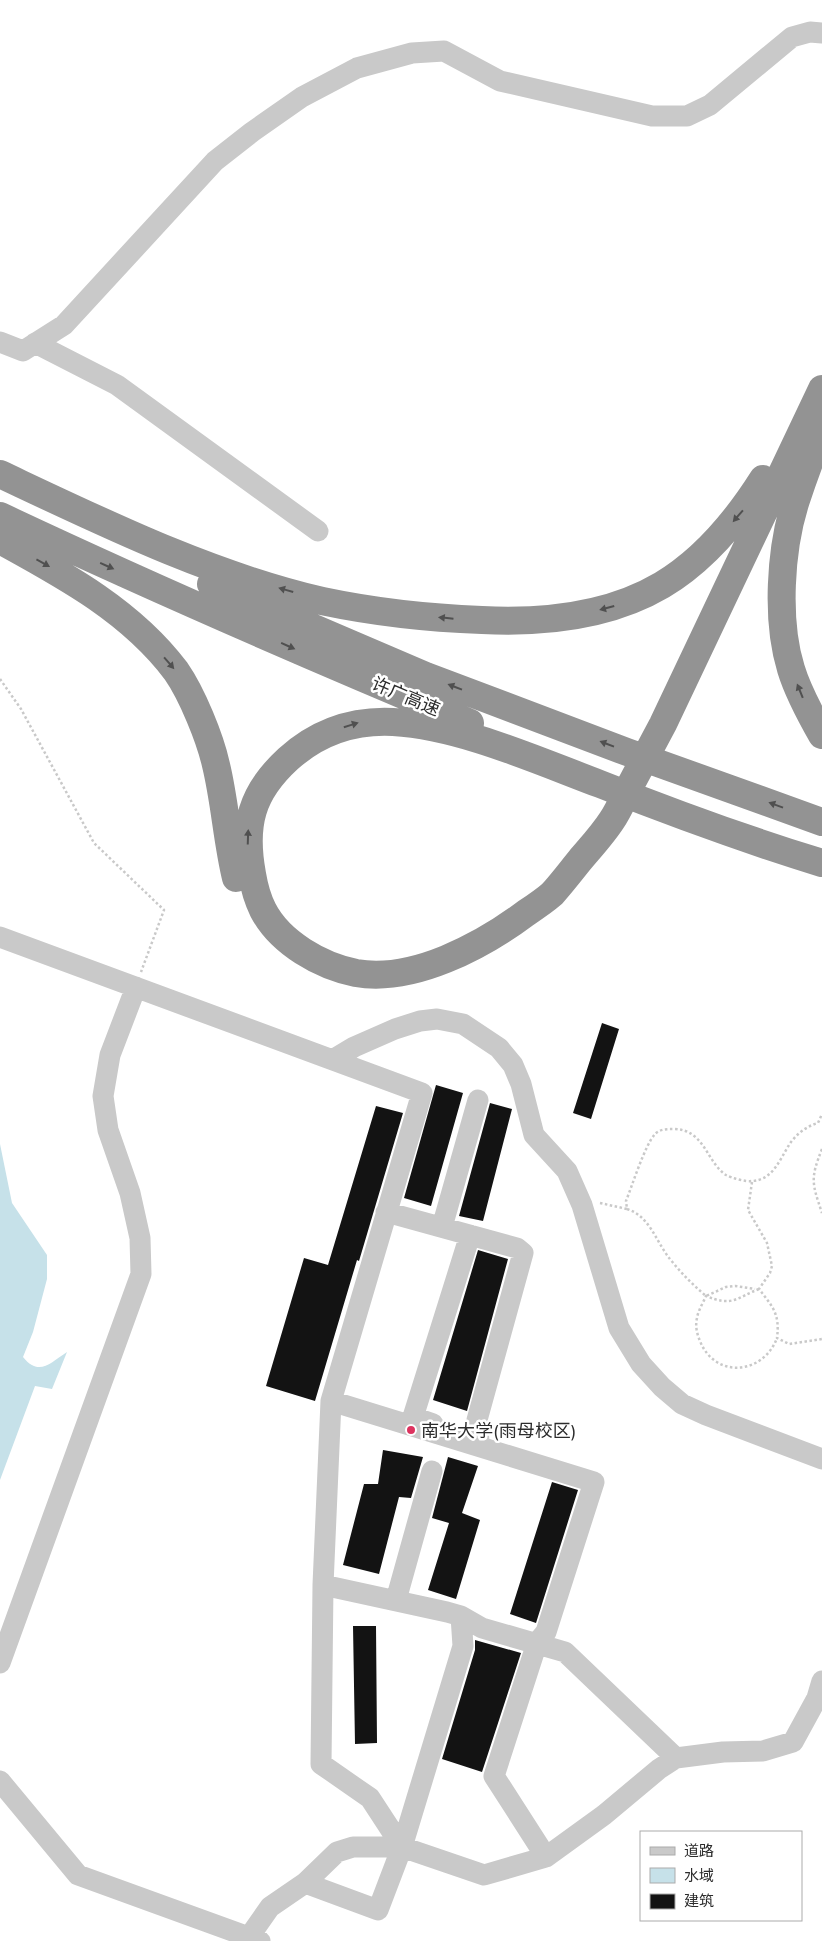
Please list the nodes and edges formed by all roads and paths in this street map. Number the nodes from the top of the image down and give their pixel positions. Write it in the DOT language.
graph roads {
  1 [pos="822,33"];
  2 [pos="64,325"];
  3 [pos="0,342"];
  4 [pos="35,344"];
  5 [pos="65,358"];
  6 [pos="822,388"];
  7 [pos="822,427"];
  8 [pos="0,474"];
  9 [pos="0,488"];
  10 [pos="0,516"];
  11 [pos="318,531"];
  12 [pos="0,540"];
  13 [pos="0,679"];
  14 [pos="669,726"];
  15 [pos="822,735"];
  16 [pos="619,821"];
  17 [pos="822,822"];
  18 [pos="822,852"];
  19 [pos="822,863"];
  20 [pos="0,937"];
  21 [pos="136,987"];
  22 [pos="334,1059"];
  23 [pos="478,1100"];
  24 [pos="822,1114"];
  25 [pos="822,1149"];
  26 [pos="752,1182"];
  27 [pos="582,1207"];
  28 [pos="627,1210"];
  29 [pos="386,1212"];
  30 [pos="822,1213"];
  31 [pos="442,1227"];
  32 [pos="470,1235"];
  33 [pos="759,1289"];
  34 [pos="706,1296"];
  35 [pos="777,1338"];
  36 [pos="822,1339"];
  37 [pos="331,1401"];
  38 [pos="479,1441"];
  39 [pos="507,1455"];
  40 [pos="822,1458"];
  41 [pos="432,1472"];
  42 [pos="323,1585"];
  43 [pos="396,1600"];
  44 [pos="461,1616"];
  45 [pos="537,1643"];
  46 [pos="0,1662"];
  47 [pos="822,1681"];
  48 [pos="676,1758"];
  49 [pos="0,1782"];
  50 [pos="402,1847"];
  51 [pos="546,1858"];
  52 [pos="304,1883"];
  53 [pos="254,1939"];
  1 -- 2 [label="street"];
  2 -- 4 [label="street"];
  2 -- 5 [label="street"];
  3 -- 4 [label="street"];
  4 -- 5 [label="street"];
  5 -- 11 [label="street"];
  6 -- 8 [label="highway, one-way"];
  6 -- 14 [label="highway"];
  7 -- 14 [label="highway"];
  15 -- 7 [label="highway, one-way"];
  17 -- 9 [label="highway, 许广高速, one-way"];
  10 -- 18 [label="highway, 许广高速, one-way"];
  12 -- 16 [label="highway, one-way"];
  13 -- 21 [label="path"];
  14 -- 16 [label="highway"];
  16 -- 19 [label="highway, one-way"];
  20 -- 21 [label="street"];
  21 -- 22 [label="street"];
  21 -- 46 [label="street"];
  22 -- 27 [label="street"];
  22 -- 29 [label="street"];
  23 -- 31 [label="street"];
  24 -- 26 [label="path"];
  25 -- 30 [label="path"];
  26 -- 28 [label="path"];
  26 -- 33 [label="path"];
  27 -- 28 [label="path"];
  27 -- 40 [label="street"];
  28 -- 34 [label="path"];
  29 -- 31 [label="street"];
  29 -- 37 [label="street"];
  31 -- 32 [label="street"];
  32 -- 38 [label="street"];
  32 -- 38 [label="street"];
  33 -- 34 [label="path"];
  33 -- 34 [label="path"];
  33 -- 35 [label="path"];
  34 -- 35 [label="path"];
  35 -- 36 [label="path"];
  37 -- 39 [label="street"];
  37 -- 42 [label="street"];
  38 -- 39 [label="street"];
  39 -- 45 [label="street"];
  41 -- 43 [label="street"];
  42 -- 43 [label="street"];
  42 -- 50 [label="street"];
  43 -- 44 [label="street"];
  44 -- 45 [label="street"];
  44 -- 50 [label="street"];
  45 -- 48 [label="street"];
  45 -- 51 [label="street"];
  47 -- 48 [label="street"];
  48 -- 51 [label="street"];
  49 -- 53 [label="street"];
  50 -- 51 [label="street"];
  50 -- 52 [label="street"];
  50 -- 52 [label="street"];
  52 -- 53 [label="street"];
}
